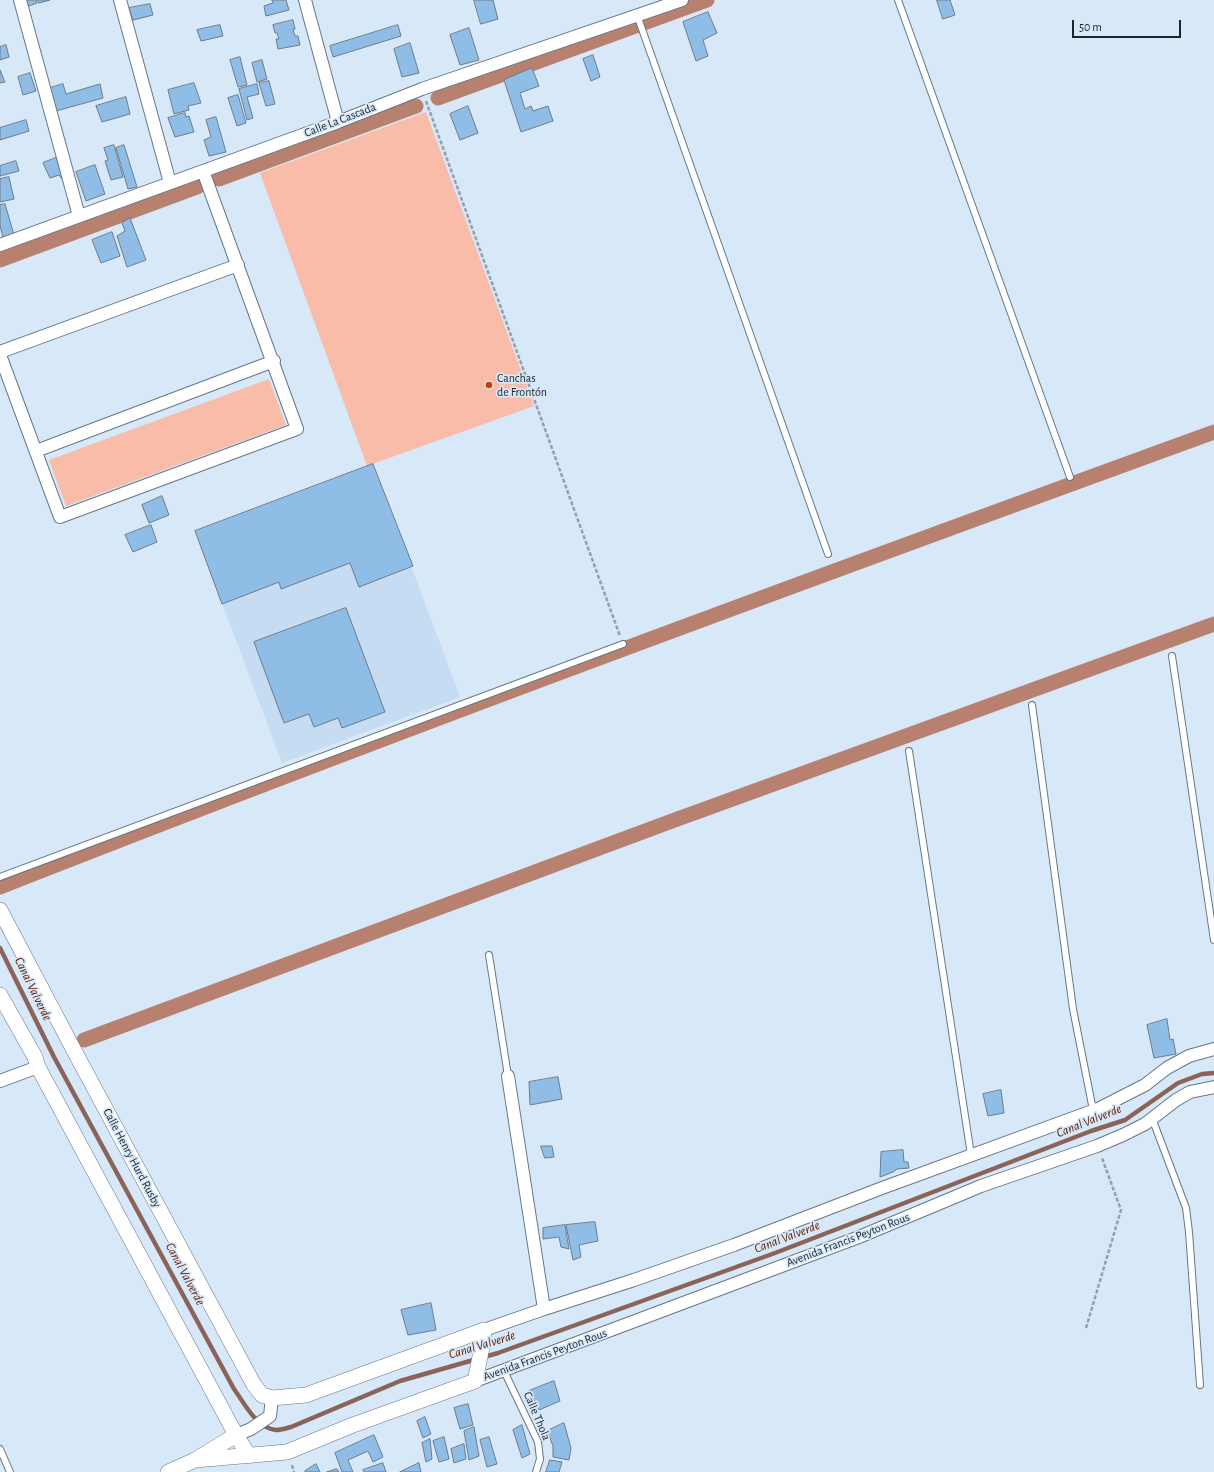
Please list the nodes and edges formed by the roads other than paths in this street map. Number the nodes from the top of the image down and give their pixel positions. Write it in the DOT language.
graph roads {
  1 [pos="20,0"];
  2 [pos="120,0"];
  3 [pos="305,0"];
  4 [pos="682,0"];
  5 [pos="898,0"];
  6 [pos="653,5"];
  7 [pos="637,15"];
  8 [pos="338,122"];
  9 [pos="203,171"];
  10 [pos="170,183"];
  11 [pos="79,216"];
  12 [pos="0,245"];
  13 [pos="238,265"];
  14 [pos="0,354"];
  15 [pos="274,361"];
  16 [pos="36,451"];
  17 [pos="1070,477"];
  18 [pos="828,554"];
  19 [pos="623,644"];
  20 [pos="1172,656"];
  21 [pos="1032,706"];
  22 [pos="909,751"];
  23 [pos="0,877"];
  24 [pos="0,910"];
  25 [pos="1214,940"];
  26 [pos="489,955"];
  27 [pos="0,995"];
  28 [pos="1214,1049"];
  29 [pos="38,1067"];
  30 [pos="508,1076"];
  31 [pos="0,1081"];
  32 [pos="1214,1087"];
  33 [pos="1093,1110"];
  34 [pos="1152,1118"];
  35 [pos="971,1155"];
  36 [pos="544,1308"];
  37 [pos="484,1330"];
  38 [pos="504,1371"];
  39 [pos="476,1374"];
  40 [pos="1200,1385"];
  41 [pos="272,1398"];
  42 [pos="236,1435"];
  43 [pos="0,1449"];
  44 [pos="249,1456"];
  45 [pos="195,1460"];
  46 [pos="10,1472"];
  47 [pos="168,1472"];
  48 [pos="536,1472"];
  1 -- 11 [label="street"];
  2 -- 10 [label="street"];
  3 -- 8 [label="street"];
  4 -- 6 [label="street, Calle La Cascada"];
  5 -- 17 [label="lane"];
  6 -- 7 [label="street, Calle La Cascada"];
  7 -- 8 [label="street, Calle La Cascada"];
  7 -- 18 [label="lane"];
  8 -- 9 [label="street, Calle La Cascada"];
  9 -- 10 [label="street, Calle La Cascada"];
  9 -- 13 [label="street"];
  10 -- 11 [label="street, Calle La Cascada"];
  11 -- 12 [label="street, Calle La Cascada"];
  13 -- 14 [label="street"];
  13 -- 15 [label="street"];
  14 -- 16 [label="street"];
  15 -- 16 [label="street"];
  15 -- 16 [label="street"];
  19 -- 23 [label="lane"];
  20 -- 25 [label="lane"];
  21 -- 33 [label="lane"];
  22 -- 35 [label="lane"];
  24 -- 41 [label="street, Calle Henry Hurd Rusby"];
  26 -- 30 [label="lane"];
  27 -- 29 [label="street"];
  28 -- 33 [label="street"];
  29 -- 31 [label="street"];
  29 -- 42 [label="street"];
  30 -- 36 [label="street"];
  32 -- 34 [label="street, Avenida Francis Peyton Rous"];
  33 -- 35 [label="street"];
  34 -- 38 [label="street, Avenida Francis Peyton Rous"];
  34 -- 40 [label="lane"];
  35 -- 36 [label="street"];
  36 -- 37 [label="street"];
  37 -- 39 [label="street"];
  37 -- 41 [label="street"];
  38 -- 39 [label="street, Avenida Francis Peyton Rous"];
  38 -- 48 [label="lane, Calle Thola"];
  39 -- 44 [label="street"];
  41 -- 42 [label="street"];
  42 -- 44 [label="street"];
  42 -- 45 [label="street"];
  43 -- 46 [label="lane"];
  44 -- 45 [label="street"];
  45 -- 47 [label="street"];
}
